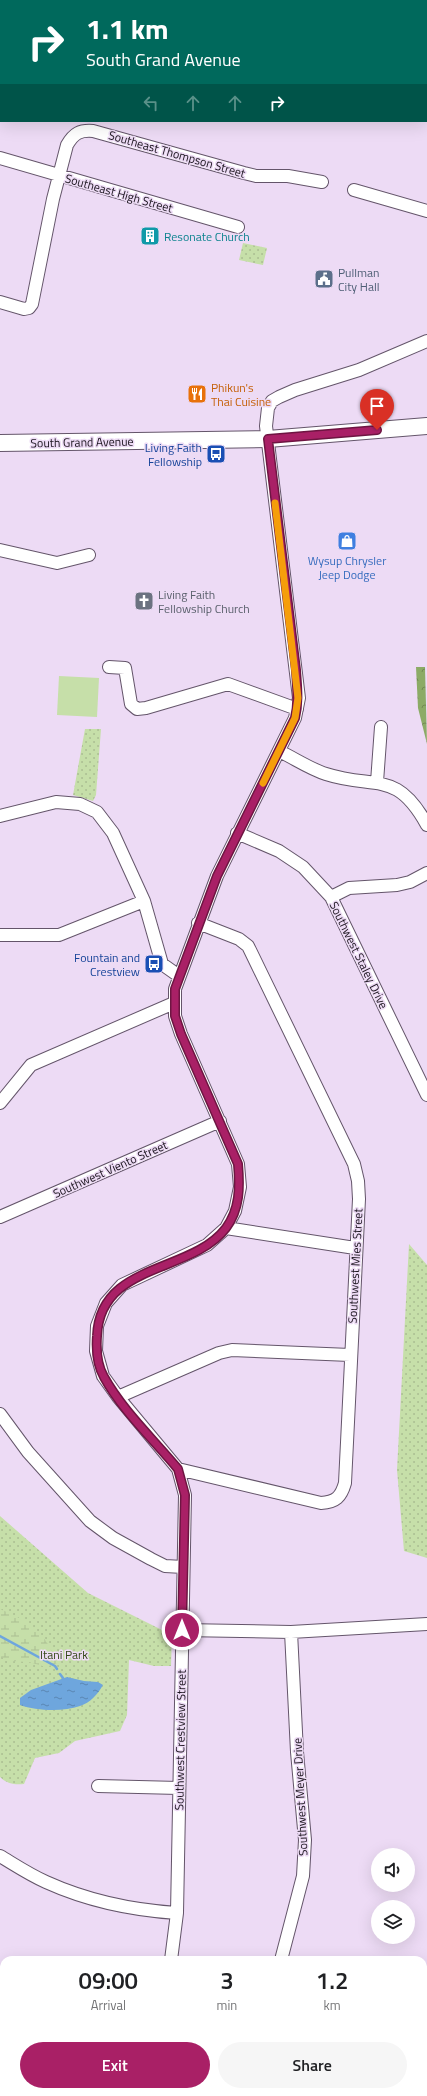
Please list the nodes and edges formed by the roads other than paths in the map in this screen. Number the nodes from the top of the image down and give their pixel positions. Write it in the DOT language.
graph roads {
  1 [pos="0,158"];
  2 [pos="59,176"];
  3 [pos="322,182"];
  4 [pos="354,190"];
  5 [pos="427,211"];
  6 [pos="238,227"];
  7 [pos="0,302"];
  8 [pos="427,341"];
  9 [pos="427,426"];
  10 [pos="268,439"];
  11 [pos="0,443"];
  12 [pos="0,550"];
  13 [pos="89,555"];
  14 [pos="109,667"];
  15 [pos="297,709"];
  16 [pos="381,727"];
  17 [pos="279,751"];
  18 [pos="377,782"];
  19 [pos="0,816"];
  20 [pos="427,825"];
  21 [pos="237,832"];
  22 [pos="427,873"];
  23 [pos="331,897"];
  24 [pos="144,901"];
  25 [pos="198,923"];
  26 [pos="0,935"];
  27 [pos="179,976"];
  28 [pos="174,1002"];
  29 [pos="427,1095"];
  30 [pos="0,1103"];
  31 [pos="220,1121"];
  32 [pos="0,1217"];
  33 [pos="226,1228"];
  34 [pos="355,1248"];
  35 [pos="350,1355"];
  36 [pos="118,1397"];
  37 [pos="0,1414"];
  38 [pos="178,1469"];
  39 [pos="183,1567"];
  40 [pos="427,1624"];
  41 [pos="182,1630"];
  42 [pos="291,1632"];
  43 [pos="98,1786"];
  44 [pos="179,1788"];
  45 [pos="0,1856"];
  46 [pos="177,1912"];
  47 [pos="172,1956"];
  48 [pos="282,1956"];
  1 -- 2 [label="street, Southeast High Street"];
  2 -- 3 [label="street, Southeast Thompson Street"];
  2 -- 6 [label="street, Southeast High Street"];
  2 -- 7 [label="street, Southeast Thompson Street"];
  4 -- 5 [label="street"];
  8 -- 10 [label="street, Southwest Crestview Street"];
  9 -- 10 [label="main road, South Grand Avenue"];
  10 -- 11 [label="main road, South Grand Avenue"];
  10 -- 15 [label="street, Southwest Crestview Street"];
  12 -- 13 [label="street"];
  14 -- 15 [label="street"];
  15 -- 17 [label="street, Southwest Crestview Street"];
  16 -- 18 [label="street"];
  17 -- 18 [label="street"];
  17 -- 21 [label="street, Southwest Crestview Street"];
  18 -- 20 [label="street"];
  19 -- 24 [label="street"];
  21 -- 23 [label="street, Southwest Staley Drive"];
  21 -- 25 [label="street, Southwest Crestview Street"];
  22 -- 23 [label="street"];
  23 -- 29 [label="street, Southwest Staley Drive"];
  24 -- 26 [label="street"];
  24 -- 27 [label="street"];
  25 -- 27 [label="street, Southwest Crestview Street"];
  25 -- 34 [label="street, Southwest Mies Street"];
  27 -- 28 [label="street, Southwest Crestview Street"];
  28 -- 30 [label="street"];
  28 -- 31 [label="street, Southwest Crestview Street"];
  31 -- 32 [label="street, Southwest Viento Street"];
  31 -- 33 [label="street, Southwest Crestview Street"];
  33 -- 34 [label="street"];
  33 -- 36 [label="street, Southwest Crestview Street"];
  34 -- 35 [label="street, Southwest Mies Street"];
  35 -- 36 [label="street"];
  35 -- 38 [label="street, Southwest Mies Street"];
  36 -- 38 [label="street, Southwest Crestview Street"];
  37 -- 39 [label="street"];
  38 -- 39 [label="street, Southwest Crestview Street"];
  39 -- 41 [label="street, Southwest Crestview Street"];
  40 -- 42 [label="street"];
  41 -- 42 [label="street"];
  41 -- 44 [label="street, Southwest Crestview Street"];
  42 -- 48 [label="street, Southwest Meyer Drive"];
  43 -- 44 [label="street"];
  44 -- 46 [label="street, Southwest Crestview Street"];
  45 -- 46 [label="street"];
  46 -- 47 [label="street, Southwest Crestview Street"];
}
